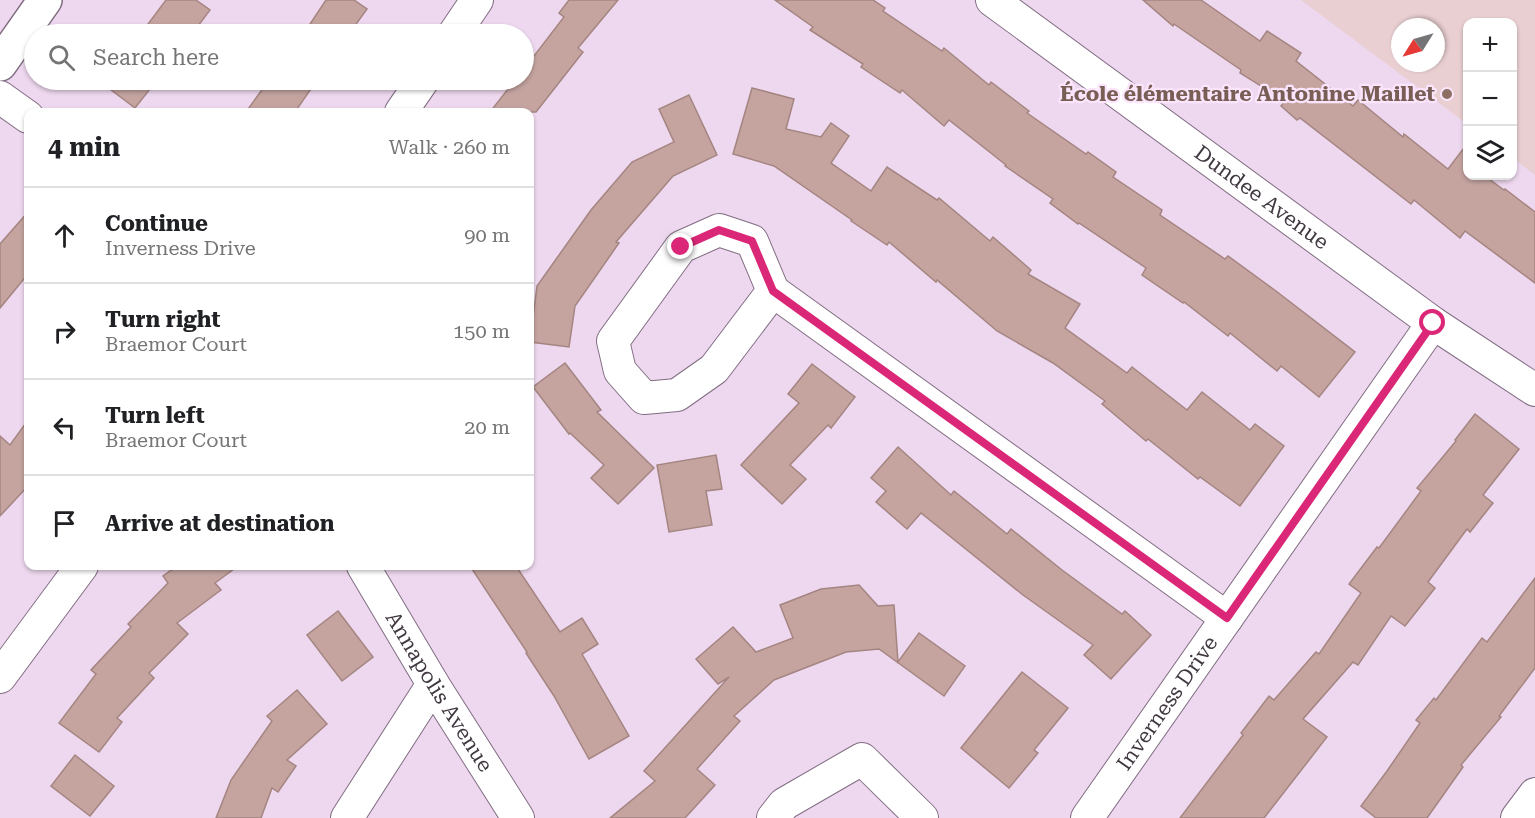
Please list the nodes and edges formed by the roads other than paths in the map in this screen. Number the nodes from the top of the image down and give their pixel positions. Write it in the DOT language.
graph roads {
  1 [pos="45,0"];
  2 [pos="477,0"];
  3 [pos="992,0"];
  4 [pos="28,24"];
  5 [pos="461,24"];
  6 [pos="24,30"];
  7 [pos="0,64"];
  8 [pos="416,90"];
  9 [pos="0,97"];
  10 [pos="403,108"];
  11 [pos="24,114"];
  12 [pos="773,291"];
  13 [pos="1433,323"];
  14 [pos="1535,390"];
  15 [pos="79,570"];
  16 [pos="365,570"];
  17 [pos="1227,618"];
  18 [pos="0,677"];
  19 [pos="433,684"];
  20 [pos="1535,794"];
  21 [pos="346,818"];
  22 [pos="518,818"];
  23 [pos="773,818"];
  24 [pos="922,818"];
  25 [pos="1087,818"];
  26 [pos="1517,818"];
  1 -- 4 [label="main road"];
  2 -- 5 [label="street"];
  3 -- 13 [label="street, Dundee Avenue"];
  6 -- 7 [label="main road"];
  8 -- 10 [label="street"];
  9 -- 11 [label="street"];
  12 -- 12 [label="street"];
  12 -- 17 [label="street"];
  13 -- 14 [label="street, Dundee Avenue"];
  13 -- 17 [label="street, Inverness Drive"];
  15 -- 18 [label="street"];
  16 -- 19 [label="street, Annapolis Avenue"];
  17 -- 25 [label="street, Inverness Drive"];
  19 -- 21 [label="street"];
  19 -- 22 [label="street, Annapolis Avenue"];
  20 -- 26 [label="street"];
  23 -- 24 [label="street"];
}
